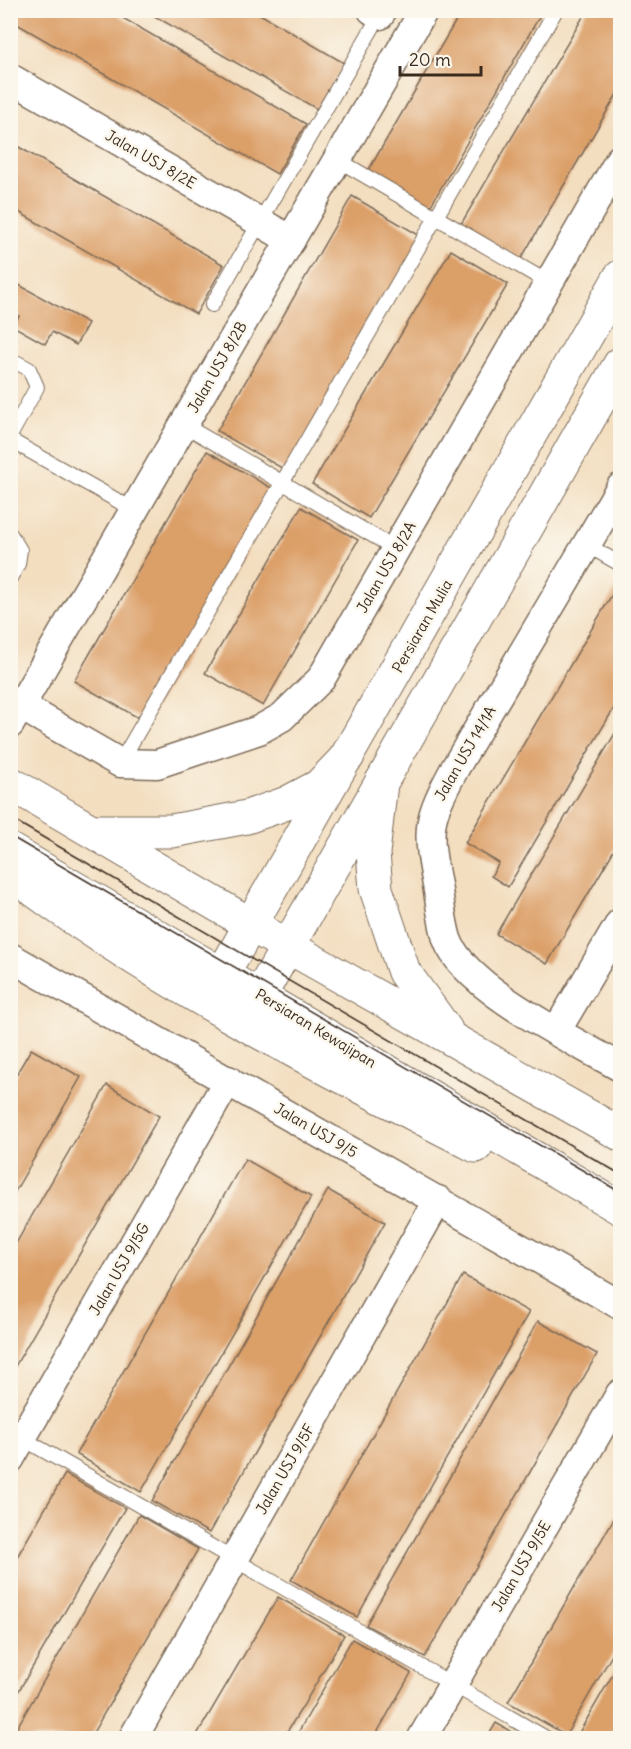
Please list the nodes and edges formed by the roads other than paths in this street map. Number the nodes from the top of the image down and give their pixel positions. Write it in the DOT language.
graph roads {
  1 [pos="424,10"];
  2 [pos="556,10"];
  3 [pos="378,12"];
  4 [pos="10,78"];
  5 [pos="621,159"];
  6 [pos="338,160"];
  7 [pos="436,217"];
  8 [pos="260,222"];
  9 [pos="291,240"];
  10 [pos="621,277"];
  11 [pos="549,283"];
  12 [pos="212,305"];
  13 [pos="10,359"];
  14 [pos="621,364"];
  15 [pos="184,425"];
  16 [pos="10,438"];
  17 [pos="283,482"];
  18 [pos="621,488"];
  19 [pos="134,510"];
  20 [pos="10,534"];
  21 [pos="587,545"];
  22 [pos="396,549"];
  23 [pos="621,564"];
  24 [pos="10,578"];
  25 [pos="16,715"];
  26 [pos="348,756"];
  27 [pos="120,763"];
  28 [pos="10,783"];
  29 [pos="381,783"];
  30 [pos="91,831"];
  31 [pos="10,850"];
  32 [pos="10,872"];
  33 [pos="621,923"];
  34 [pos="251,925"];
  35 [pos="287,946"];
  36 [pos="13,964"];
  37 [pos="223,973"];
  38 [pos="260,994"];
  39 [pos="557,1030"];
  40 [pos="453,1039"];
  41 [pos="621,1067"];
  42 [pos="228,1080"];
  43 [pos="621,1134"];
  44 [pos="438,1200"];
  45 [pos="621,1208"];
  46 [pos="621,1305"];
  47 [pos="621,1394"];
  48 [pos="14,1443"];
  49 [pos="234,1559"];
  50 [pos="453,1685"];
  51 [pos="133,1738"];
  52 [pos="422,1738"];
  53 [pos="546,1738"];
  1 -- 6 [label="street, Jalan USJ 8/2B"];
  2 -- 7 [label="lane"];
  3 -- 8 [label="lane"];
  4 -- 8 [label="street, Jalan USJ 8/2E"];
  5 -- 11 [label="street, Jalan USJ 8/2A"];
  6 -- 7 [label="lane"];
  6 -- 9 [label="street, Jalan USJ 8/2B"];
  7 -- 11 [label="lane"];
  7 -- 17 [label="lane"];
  8 -- 9 [label="street, Jalan USJ 8/2E"];
  8 -- 12 [label="lane"];
  9 -- 15 [label="street, Jalan USJ 8/2B"];
  10 -- 26 [label="main road, Persiaran Mulia"];
  11 -- 22 [label="street, Jalan USJ 8/2A"];
  13 -- 16 [label="lane"];
  14 -- 29 [label="main road"];
  15 -- 17 [label="lane"];
  15 -- 19 [label="street, Jalan USJ 8/2B"];
  16 -- 19 [label="lane"];
  17 -- 22 [label="lane"];
  17 -- 27 [label="lane"];
  18 -- 21 [label="street, Jalan USJ 14/1A"];
  19 -- 25 [label="street, Jalan USJ 8/2B"];
  20 -- 24 [label="lane"];
  21 -- 23 [label="lane"];
  21 -- 39 [label="street, Jalan USJ 14/1A"];
  22 -- 27 [label="street, Jalan USJ 8/2A"];
  25 -- 27 [label="street, Jalan USJ 8/2A"];
  26 -- 30 [label="main road"];
  26 -- 34 [label="main road, Persiaran Mulia"];
  28 -- 30 [label="main road"];
  29 -- 35 [label="main road"];
  29 -- 40 [label="main road"];
  30 -- 34 [label="main road"];
  31 -- 37 [label="main road, Persiaran Kewajipan"];
  32 -- 45 [label="main road, Persiaran Kewajipan"];
  33 -- 39 [label="street"];
  34 -- 35 [label="main road"];
  34 -- 37 [label="main road, Persiaran Mulia"];
  35 -- 38 [label="main road"];
  35 -- 40 [label="main road"];
  36 -- 42 [label="street, Jalan USJ 9/5"];
  37 -- 38 [label="main road, Persiaran Kewajipan"];
  38 -- 45 [label="main road, Persiaran Kewajipan"];
  39 -- 41 [label="street, Jalan USJ 14/1A"];
  40 -- 43 [label="main road"];
  42 -- 44 [label="street, Jalan USJ 9/5"];
  42 -- 48 [label="street, Jalan USJ 9/5G"];
  44 -- 46 [label="street, Jalan USJ 9/5"];
  44 -- 49 [label="street, Jalan USJ 9/5F"];
  47 -- 50 [label="street, Jalan USJ 9/5E"];
  48 -- 49 [label="lane"];
  49 -- 50 [label="lane"];
  49 -- 51 [label="street, Jalan USJ 9/5F"];
  50 -- 52 [label="street, Jalan USJ 9/5E"];
  50 -- 53 [label="lane"];
}
